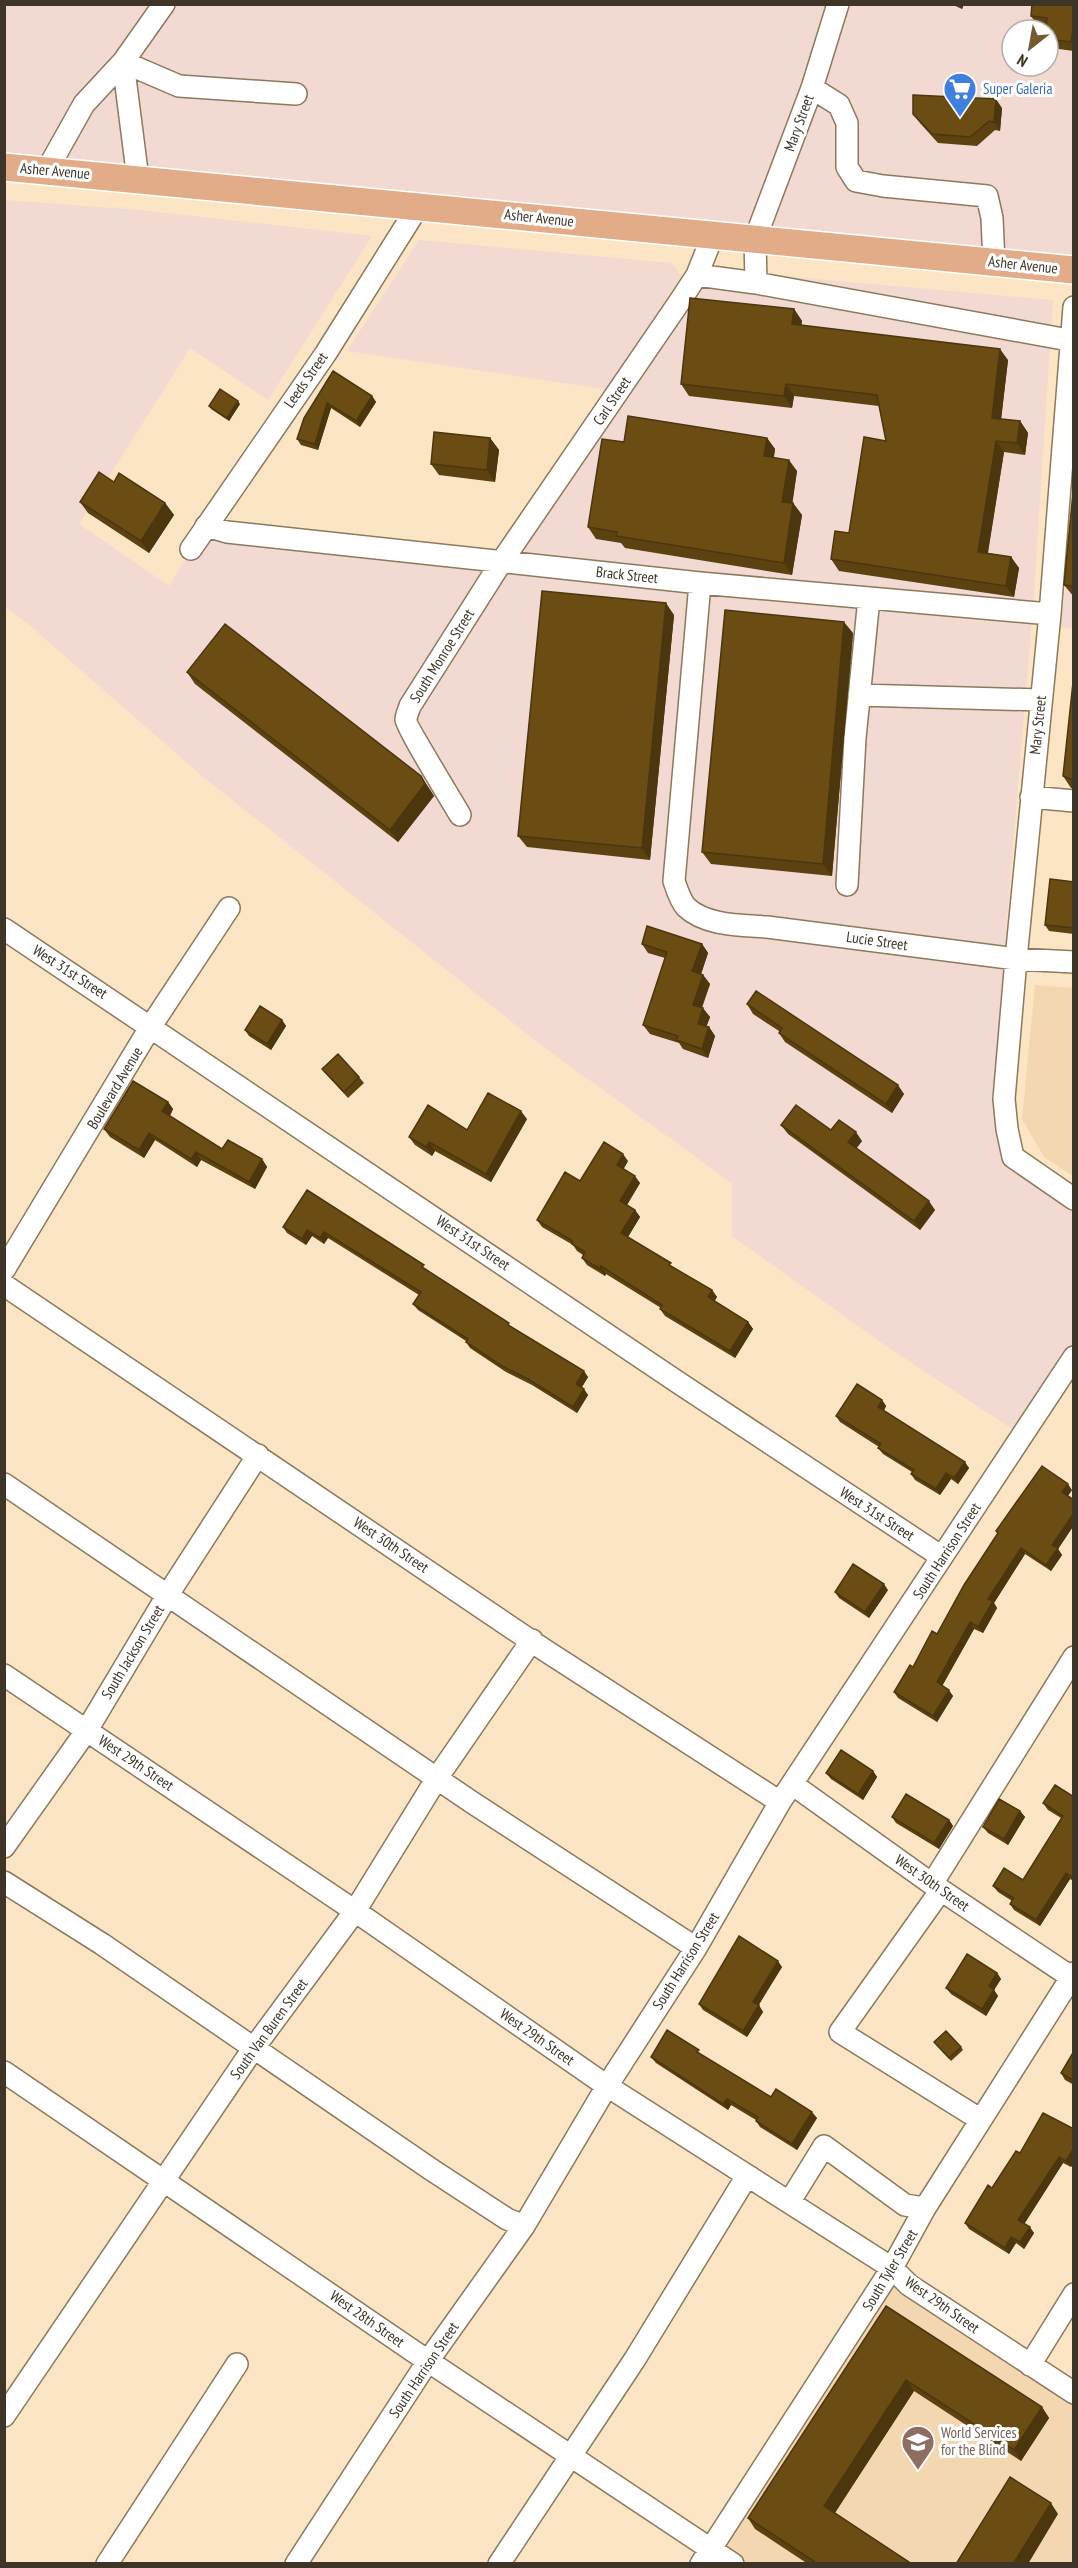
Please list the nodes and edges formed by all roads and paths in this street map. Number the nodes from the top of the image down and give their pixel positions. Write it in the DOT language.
graph roads {
  1 [pos="164,4"];
  2 [pos="838,4"];
  3 [pos="123,62"];
  4 [pos="812,88"];
  5 [pos="296,94"];
  6 [pos="4,167"];
  7 [pos="47,170"];
  8 [pos="138,178"];
  9 [pos="417,208"];
  10 [pos="712,235"];
  11 [pos="755,239"];
  12 [pos="994,262"];
  13 [pos="1074,270"];
  14 [pos="697,275"];
  15 [pos="756,284"];
  16 [pos="1074,307"];
  17 [pos="1072,341"];
  18 [pos="206,526"];
  19 [pos="191,549"];
  20 [pos="502,561"];
  21 [pos="700,583"];
  22 [pos="869,597"];
  23 [pos="1050,614"];
  24 [pos="859,695"];
  25 [pos="1040,700"];
  26 [pos="1031,797"];
  27 [pos="1074,801"];
  28 [pos="460,815"];
  29 [pos="847,885"];
  30 [pos="229,908"];
  31 [pos="4,929"];
  32 [pos="1016,959"];
  33 [pos="1074,962"];
  34 [pos="151,1026"];
  35 [pos="1074,1199"];
  36 [pos="4,1270"];
  37 [pos="4,1285"];
  38 [pos="1074,1357"];
  39 [pos="258,1455"];
  40 [pos="4,1484"];
  41 [pos="942,1557"];
  42 [pos="167,1596"];
  43 [pos="532,1640"];
  44 [pos="1074,1657"];
  45 [pos="4,1675"];
  46 [pos="87,1730"];
  47 [pos="437,1778"];
  48 [pos="792,1784"];
  49 [pos="780,1802"];
  50 [pos="4,1847"];
  51 [pos="4,1882"];
  52 [pos="937,1887"];
  53 [pos="355,1911"];
  54 [pos="696,1948"];
  55 [pos="1073,1977"];
  56 [pos="253,2049"];
  57 [pos="4,2072"];
  58 [pos="607,2086"];
  59 [pos="981,2120"];
  60 [pos="750,2177"];
  61 [pos="164,2182"];
  62 [pos="790,2201"];
  63 [pos="925,2208"];
  64 [pos="524,2226"];
  65 [pos="892,2268"];
  66 [pos="1074,2294"];
  67 [pos="428,2361"];
  68 [pos="237,2364"];
  69 [pos="1030,2365"];
  70 [pos="1074,2393"];
  71 [pos="4,2416"];
  72 [pos="570,2456"];
  73 [pos="706,2556"];
  74 [pos="107,2564"];
  75 [pos="296,2564"];
  76 [pos="499,2564"];
  77 [pos="733,2564"];
  1 -- 3 [label="street"];
  2 -- 4 [label="street, Mary Street"];
  3 -- 5 [label="street"];
  3 -- 7 [label="street"];
  3 -- 8 [label="street"];
  4 -- 11 [label="street, Mary Street"];
  4 -- 12 [label="street"];
  6 -- 7 [label="main road, Asher Avenue"];
  7 -- 8 [label="main road, Asher Avenue"];
  8 -- 9 [label="main road, Asher Avenue"];
  9 -- 10 [label="main road, Asher Avenue"];
  9 -- 18 [label="street, Leeds Street"];
  10 -- 11 [label="main road, Asher Avenue"];
  10 -- 14 [label="street, Carl Street"];
  11 -- 12 [label="main road, Asher Avenue"];
  11 -- 15 [label="street"];
  12 -- 13 [label="main road, Asher Avenue"];
  14 -- 15 [label="street"];
  14 -- 20 [label="street, Carl Street"];
  15 -- 17 [label="street"];
  16 -- 17 [label="street, Mary Street"];
  17 -- 23 [label="street, Mary Street"];
  18 -- 19 [label="street, Leeds Street"];
  18 -- 20 [label="street, Brack Street"];
  20 -- 21 [label="street, Brack Street"];
  20 -- 28 [label="street, South Monroe Street"];
  21 -- 22 [label="street, Brack Street"];
  21 -- 32 [label="street, Lucie Street"];
  22 -- 23 [label="street, Brack Street"];
  22 -- 24 [label="street"];
  23 -- 25 [label="street, Mary Street"];
  24 -- 25 [label="street"];
  24 -- 29 [label="street"];
  25 -- 26 [label="street, Mary Street"];
  26 -- 27 [label="street"];
  26 -- 32 [label="street, Mary Street"];
  30 -- 34 [label="street, Boulevard Avenue"];
  31 -- 34 [label="street, West 31st Street"];
  32 -- 33 [label="street, Lucie Street"];
  32 -- 35 [label="street, Mary Street"];
  34 -- 36 [label="street, Boulevard Avenue"];
  34 -- 41 [label="street, West 31st Street"];
  37 -- 39 [label="street, West 30th Street"];
  38 -- 41 [label="street, South Harrison Street"];
  39 -- 42 [label="street, South Jackson Street"];
  39 -- 43 [label="street, West 30th Street"];
  40 -- 42 [label="street"];
  41 -- 48 [label="street, South Harrison Street"];
  42 -- 46 [label="street, South Jackson Street"];
  42 -- 47 [label="street"];
  43 -- 47 [label="street, South Van Buren Street"];
  43 -- 49 [label="street, West 30th Street"];
  44 -- 52 [label="street"];
  45 -- 46 [label="street, West 29th Street"];
  46 -- 50 [label="street, South Jackson Street"];
  46 -- 53 [label="street, West 29th Street"];
  47 -- 53 [label="street, South Van Buren Street"];
  47 -- 54 [label="street"];
  48 -- 49 [label="street, South Harrison Street"];
  48 -- 52 [label="street, West 30th Street"];
  49 -- 54 [label="street, South Harrison Street"];
  51 -- 56 [label="street"];
  52 -- 55 [label="street, West 30th Street"];
  52 -- 59 [label="street"];
  53 -- 56 [label="street, South Van Buren Street"];
  53 -- 58 [label="street, West 29th Street"];
  54 -- 58 [label="street, South Harrison Street"];
  55 -- 59 [label="street, South Tyler Street"];
  56 -- 61 [label="street, South Van Buren Street"];
  56 -- 64 [label="street"];
  57 -- 61 [label="street, West 28th Street"];
  58 -- 60 [label="street, West 29th Street"];
  58 -- 64 [label="street, South Harrison Street"];
  59 -- 63 [label="street, South Tyler Street"];
  60 -- 62 [label="street, West 29th Street"];
  60 -- 72 [label="street"];
  61 -- 67 [label="street, West 28th Street"];
  61 -- 71 [label="street, South Van Buren Street"];
  62 -- 63 [label="street"];
  62 -- 65 [label="street, West 29th Street"];
  63 -- 65 [label="street, South Tyler Street"];
  64 -- 67 [label="street, South Harrison Street"];
  65 -- 69 [label="street, West 29th Street"];
  65 -- 73 [label="street, South Tyler Street"];
  66 -- 69 [label="street"];
  67 -- 72 [label="street, West 28th Street"];
  67 -- 75 [label="street, South Harrison Street"];
  68 -- 74 [label="street"];
  69 -- 70 [label="street, West 29th Street"];
  72 -- 73 [label="street, West 28th Street"];
  72 -- 76 [label="street"];
  73 -- 77 [label="street, West 28th Street"];
}
